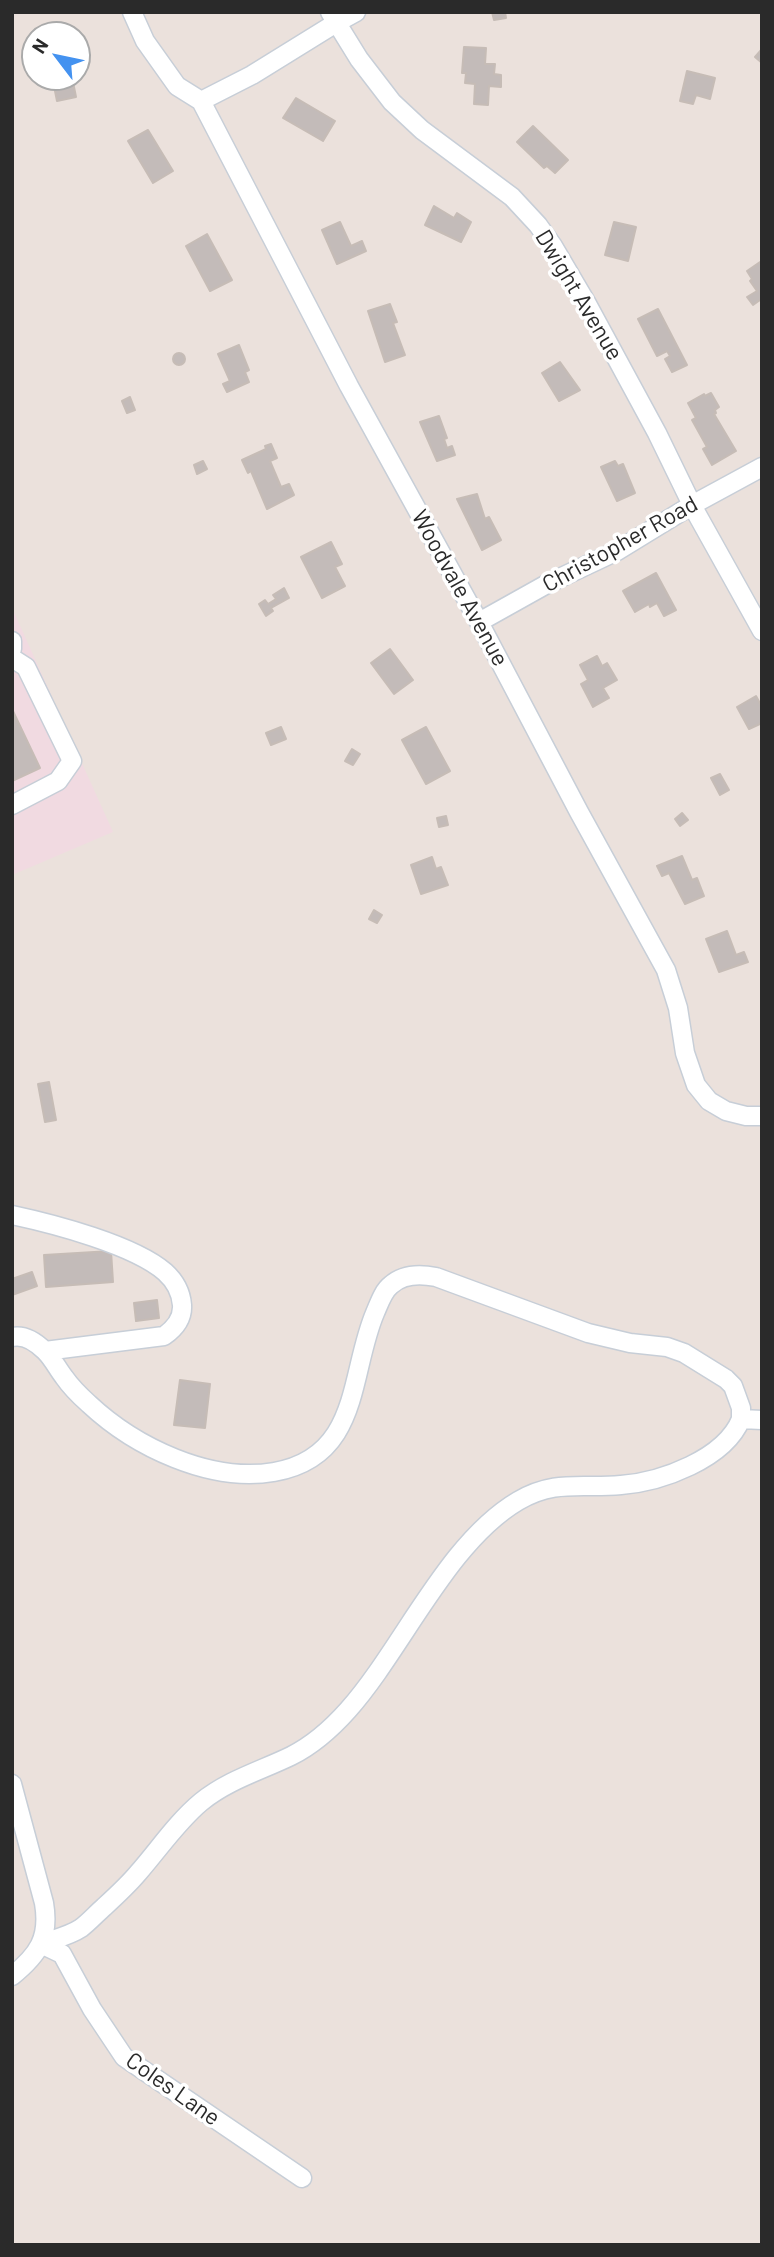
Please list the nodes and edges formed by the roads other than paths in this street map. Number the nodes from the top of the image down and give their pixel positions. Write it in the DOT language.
graph roads {
  1 [pos="132,12"];
  2 [pos="356,12"];
  3 [pos="333,18"];
  4 [pos="201,101"];
  5 [pos="762,467"];
  6 [pos="692,505"];
  7 [pos="479,622"];
  8 [pos="762,631"];
  9 [pos="12,641"];
  10 [pos="12,649"];
  11 [pos="12,658"];
  12 [pos="12,804"];
  13 [pos="762,1116"];
  14 [pos="12,1215"];
  15 [pos="12,1337"];
  16 [pos="45,1350"];
  17 [pos="741,1419"];
  18 [pos="762,1420"];
  19 [pos="12,1784"];
  20 [pos="41,1944"];
  21 [pos="12,1976"];
  22 [pos="302,2178"];
  1 -- 4 [label="street"];
  2 -- 3 [label="street"];
  3 -- 4 [label="street"];
  3 -- 6 [label="street, Dwight Avenue"];
  4 -- 7 [label="street, Woodvale Avenue"];
  5 -- 6 [label="street, Christopher Road"];
  6 -- 7 [label="street, Christopher Road"];
  6 -- 8 [label="street, Dwight Avenue"];
  7 -- 13 [label="street, Woodvale Avenue"];
  9 -- 10 [label="street"];
  11 -- 12 [label="street"];
  14 -- 16 [label="street"];
  15 -- 16 [label="street"];
  16 -- 17 [label="street"];
  17 -- 18 [label="street"];
  17 -- 20 [label="street"];
  19 -- 20 [label="street"];
  20 -- 21 [label="street"];
  20 -- 22 [label="street, Coles Lane"];
}
